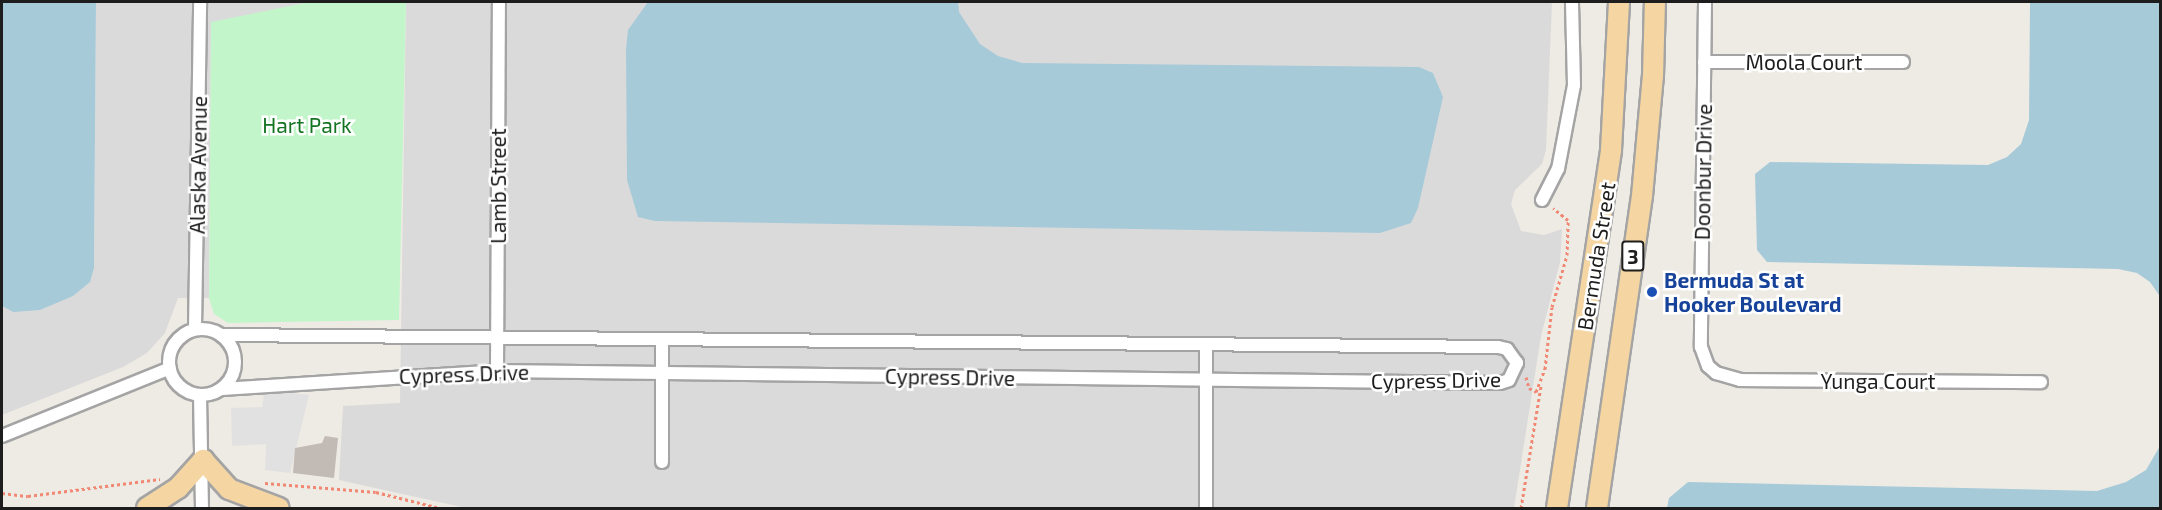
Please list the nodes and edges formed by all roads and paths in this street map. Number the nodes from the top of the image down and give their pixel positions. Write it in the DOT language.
graph roads {
  1 [pos="200,2"];
  2 [pos="499,2"];
  3 [pos="1572,2"];
  4 [pos="1619,2"];
  5 [pos="1655,2"];
  6 [pos="1705,2"];
  7 [pos="1704,62"];
  8 [pos="1903,62"];
  9 [pos="1542,200"];
  10 [pos="195,329"];
  11 [pos="222,335"];
  12 [pos="497,335"];
  13 [pos="662,339"];
  14 [pos="1206,344"];
  15 [pos="1517,363"];
  16 [pos="170,368"];
  17 [pos="497,371"];
  18 [pos="1716,373"];
  19 [pos="663,374"];
  20 [pos="1206,380"];
  21 [pos="2041,382"];
  22 [pos="1541,384"];
  23 [pos="222,389"];
  24 [pos="200,395"];
  25 [pos="2,436"];
  26 [pos="203,460"];
  27 [pos="662,462"];
  28 [pos="164,478"];
  29 [pos="254,483"];
  30 [pos="2,493"];
  31 [pos="147,508"];
  32 [pos="202,508"];
  33 [pos="279,508"];
  34 [pos="440,508"];
  35 [pos="1206,508"];
  36 [pos="1521,508"];
  37 [pos="1557,508"];
  38 [pos="1597,508"];
  1 -- 10 [label="street, Alaska Avenue"];
  2 -- 12 [label="street, Lamb Street"];
  3 -- 9 [label="street"];
  4 -- 37 [label="main road, Bermuda Street / 3"];
  5 -- 38 [label="main road, Bermuda Street / 3"];
  6 -- 7 [label="street, Doonbur Drive"];
  7 -- 8 [label="street, Moola Court"];
  7 -- 18 [label="street, Doonbur Drive"];
  9 -- 22 [label="path"];
  10 -- 11 [label="street"];
  10 -- 16 [label="street"];
  11 -- 12 [label="street, Cypress Drive"];
  11 -- 23 [label="street"];
  12 -- 13 [label="street, Cypress Drive"];
  12 -- 17 [label="street, Lamb Street"];
  13 -- 14 [label="street, Cypress Drive"];
  13 -- 19 [label="street"];
  14 -- 15 [label="street, Cypress Drive"];
  14 -- 20 [label="street"];
  15 -- 20 [label="street, Cypress Drive"];
  15 -- 22 [label="path"];
  16 -- 24 [label="street"];
  16 -- 25 [label="street"];
  17 -- 19 [label="street, Cypress Drive"];
  17 -- 23 [label="street, Cypress Drive"];
  18 -- 21 [label="street, Yunga Court"];
  19 -- 20 [label="street, Cypress Drive"];
  19 -- 27 [label="street"];
  20 -- 35 [label="street"];
  22 -- 36 [label="path"];
  23 -- 24 [label="street"];
  24 -- 26 [label="street"];
  26 -- 31 [label="main road"];
  26 -- 32 [label="street"];
  26 -- 33 [label="main road"];
  28 -- 30 [label="path"];
  29 -- 34 [label="path"];
}
